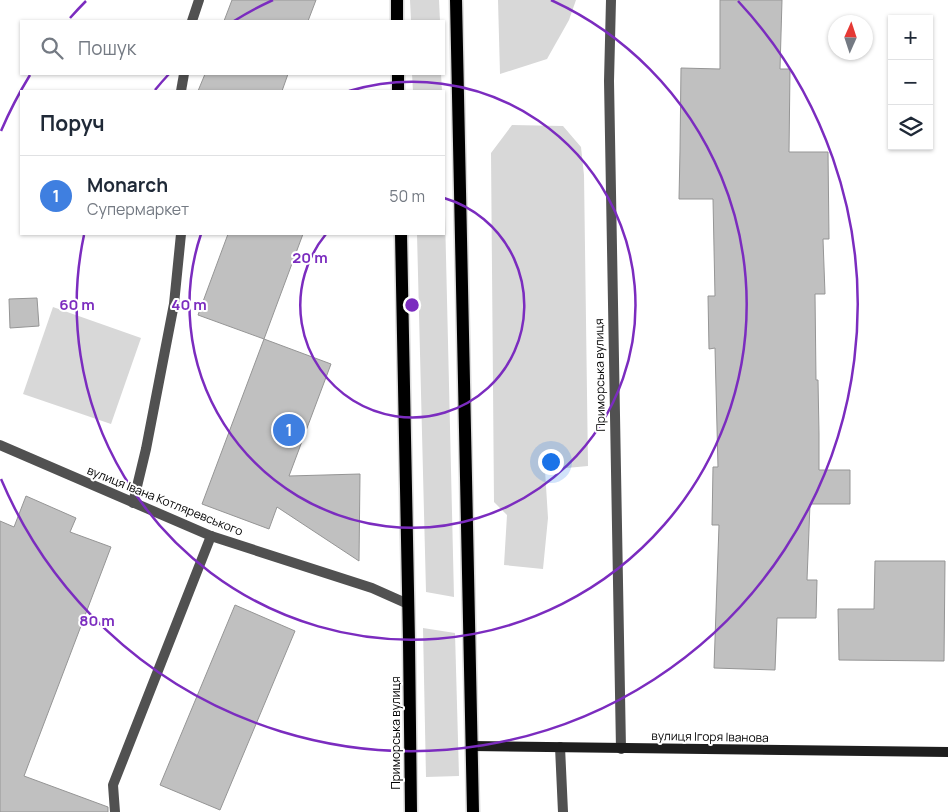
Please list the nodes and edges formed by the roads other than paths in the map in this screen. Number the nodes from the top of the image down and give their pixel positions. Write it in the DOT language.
graph roads {
  1 [pos="200,0"];
  2 [pos="397,0"];
  3 [pos="456,0"];
  4 [pos="611,0"];
  5 [pos="192,20"];
  6 [pos="397,20"];
  7 [pos="184,75"];
  8 [pos="398,75"];
  9 [pos="181,90"];
  10 [pos="398,90"];
  11 [pos="181,235"];
  12 [pos="401,235"];
  13 [pos="0,445"];
  14 [pos="133,503"];
  15 [pos="211,536"];
  16 [pos="408,604"];
  17 [pos="472,746"];
  18 [pos="560,747"];
  19 [pos="621,748"];
  20 [pos="948,752"];
  21 [pos="116,812"];
  22 [pos="411,812"];
  23 [pos="473,812"];
  24 [pos="563,812"];
  1 -- 5 [label="street"];
  2 -- 6 [label="main road"];
  3 -- 17 [label="main road"];
  4 -- 19 [label="street, Приморська вулиця"];
  7 -- 9 [label="street"];
  8 -- 10 [label="main road"];
  11 -- 14 [label="street"];
  12 -- 16 [label="main road, Приморська вулиця"];
  13 -- 14 [label="street, вулиця Івана Котляревського"];
  14 -- 15 [label="street, вулиця Івана Котляревського"];
  15 -- 16 [label="street, вулиця Івана Котляревського"];
  15 -- 21 [label="street"];
  16 -- 22 [label="main road, Приморська вулиця"];
  17 -- 18 [label="street, вулиця Ігоря Іванова"];
  17 -- 23 [label="main road"];
  18 -- 19 [label="street, вулиця Ігоря Іванова"];
  18 -- 24 [label="street"];
  19 -- 20 [label="street, вулиця Ігоря Іванова"];
}
